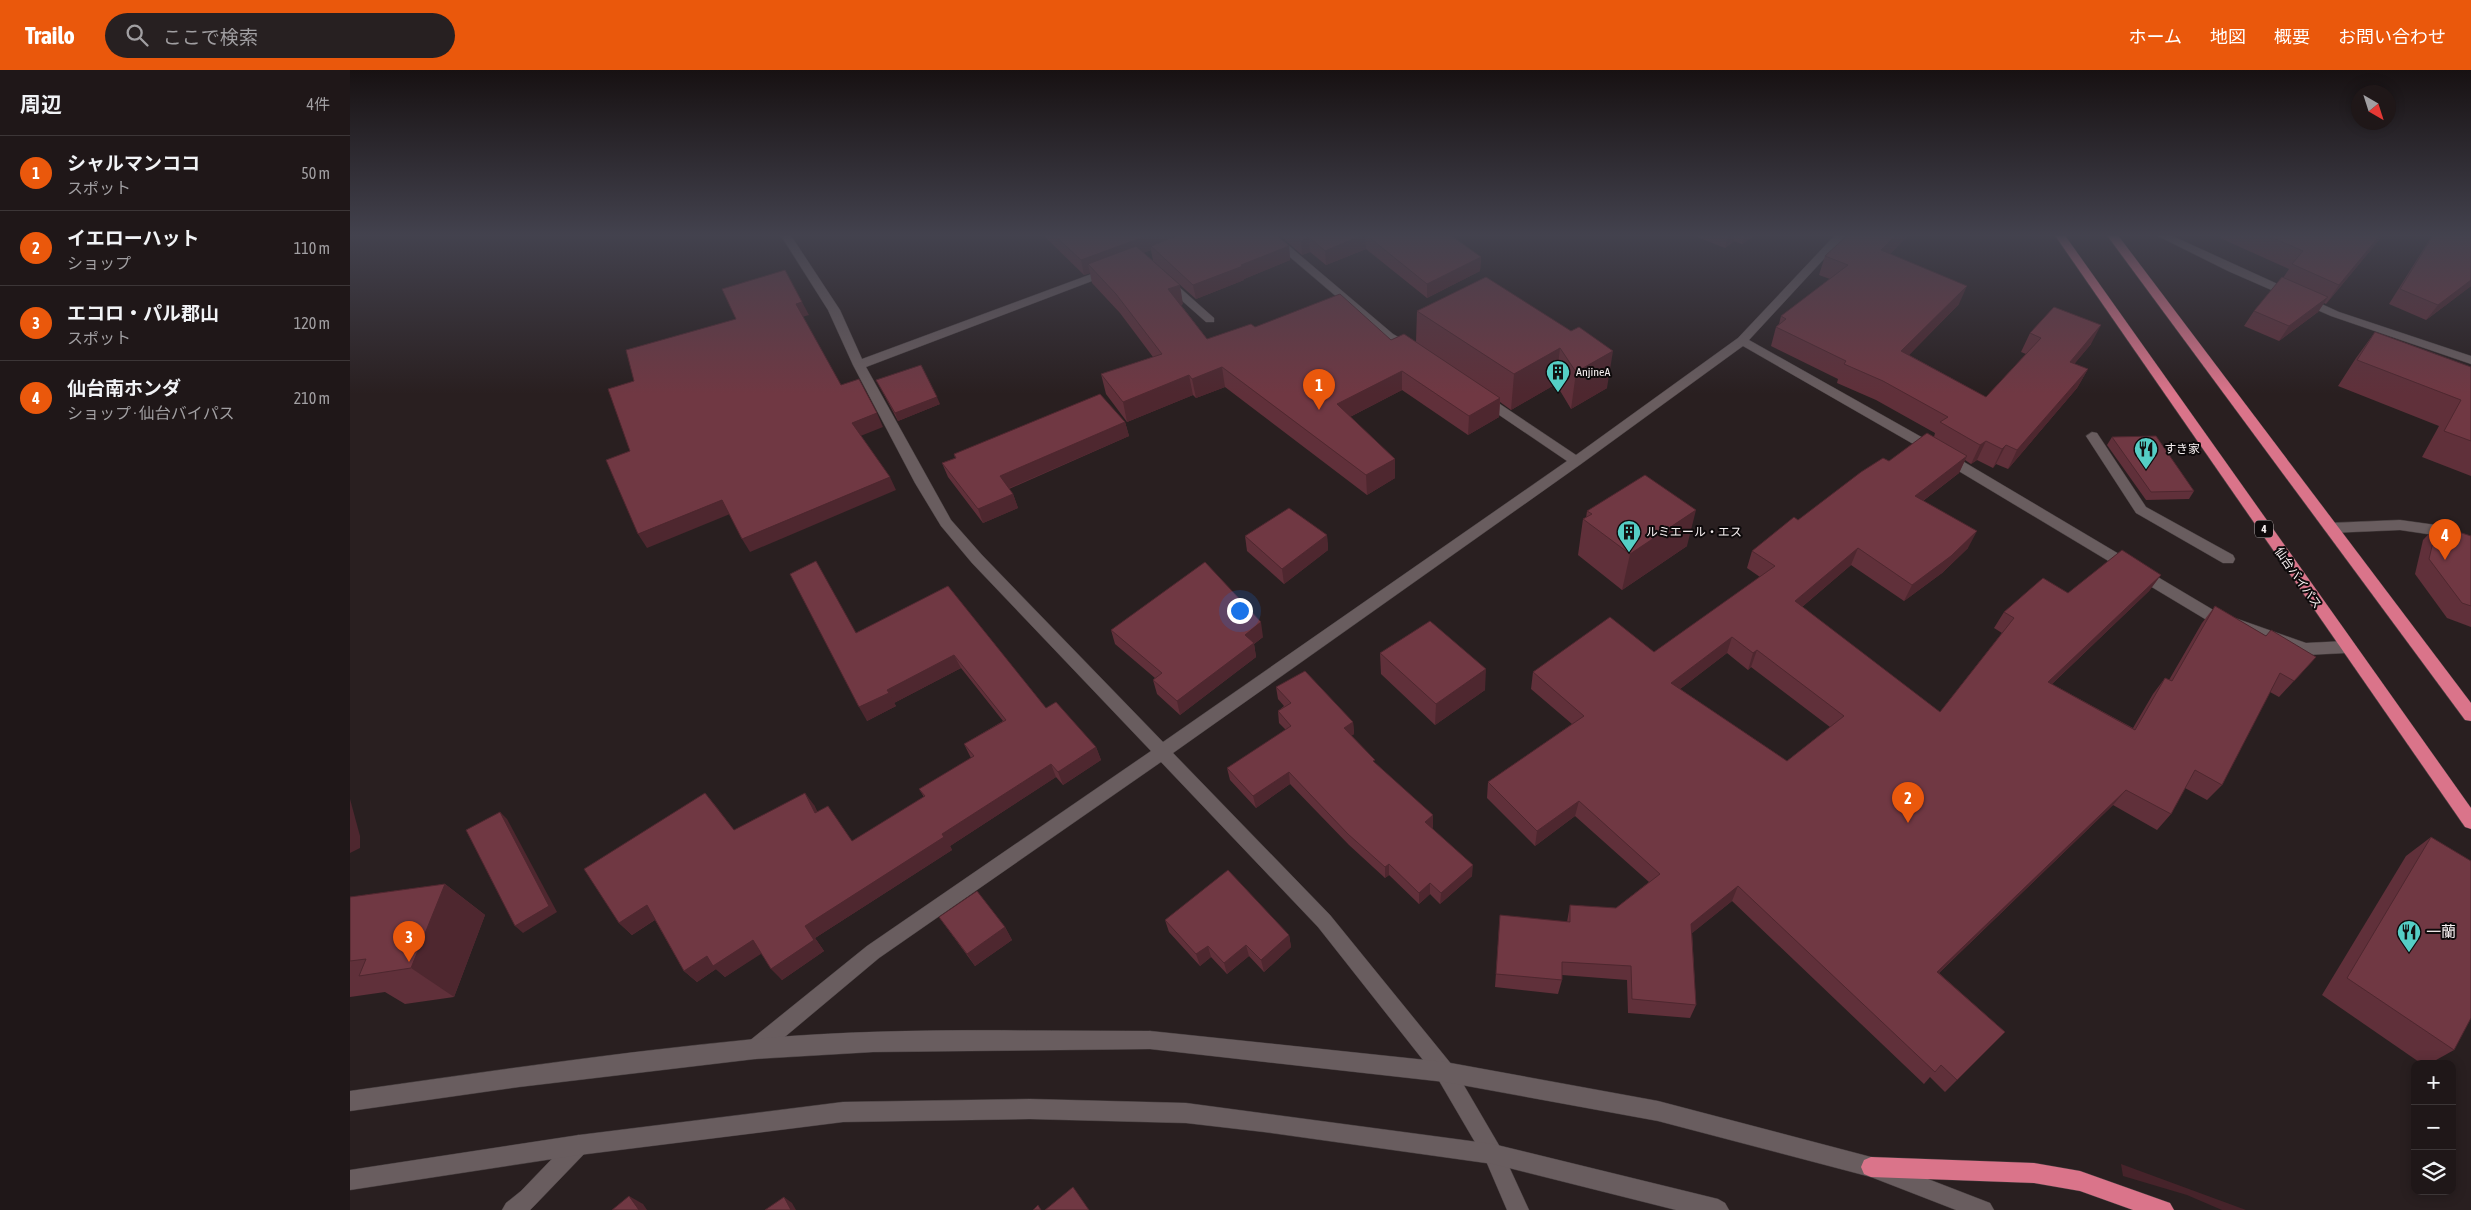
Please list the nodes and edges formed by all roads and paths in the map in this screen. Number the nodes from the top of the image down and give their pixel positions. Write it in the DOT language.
graph roads {
  1 [pos="819,287"];
  2 [pos="1066,287"];
  3 [pos="1173,287"];
  4 [pos="1331,287"];
  5 [pos="1792,287"];
  6 [pos="2096,287"];
  7 [pos="2151,287"];
  8 [pos="2274,287"];
  9 [pos="1210,320"];
  10 [pos="1742,341"];
  11 [pos="1422,358"];
  12 [pos="2471,360"];
  13 [pos="859,365"];
  14 [pos="1470,391"];
  15 [pos="2092,436"];
  16 [pos="1576,461"];
  17 [pos="2330,528"];
  18 [pos="2471,544"];
  19 [pos="2228,559"];
  20 [pos="2346,647"];
  21 [pos="2471,715"];
  22 [pos="1162,752"];
  23 [pos="2471,822"];
  24 [pos="755,1049"];
  25 [pos="1445,1072"];
  26 [pos="350,1101"];
  27 [pos="579,1145"];
  28 [pos="1493,1154"];
  29 [pos="1871,1167"];
  30 [pos="350,1180"];
  31 [pos="513,1210"];
  32 [pos="1518,1210"];
  33 [pos="1718,1210"];
  34 [pos="1983,1210"];
  35 [pos="2163,1210"];
  1 -- 13 [label="street"];
  2 -- 13 [label="street"];
  3 -- 9 [label="street"];
  4 -- 11 [label="street"];
  5 -- 10 [label="street"];
  6 -- 20 [label="highway, 仙台バイパス / 4"];
  7 -- 17 [label="highway"];
  8 -- 12 [label="street"];
  10 -- 16 [label="street"];
  10 -- 20 [label="street"];
  13 -- 22 [label="street"];
  14 -- 16 [label="street"];
  15 -- 19 [label="street"];
  16 -- 22 [label="street"];
  17 -- 18 [label="street"];
  17 -- 21 [label="highway"];
  20 -- 23 [label="highway, 仙台バイパス / 4"];
  22 -- 24 [label="street"];
  22 -- 25 [label="street"];
  24 -- 25 [label="street"];
  24 -- 26 [label="street"];
  25 -- 28 [label="street"];
  25 -- 29 [label="street"];
  27 -- 28 [label="street"];
  27 -- 30 [label="street"];
  27 -- 31 [label="street"];
  28 -- 32 [label="street"];
  28 -- 33 [label="street"];
  29 -- 34 [label="street"];
  29 -- 35 [label="highway"];
}
